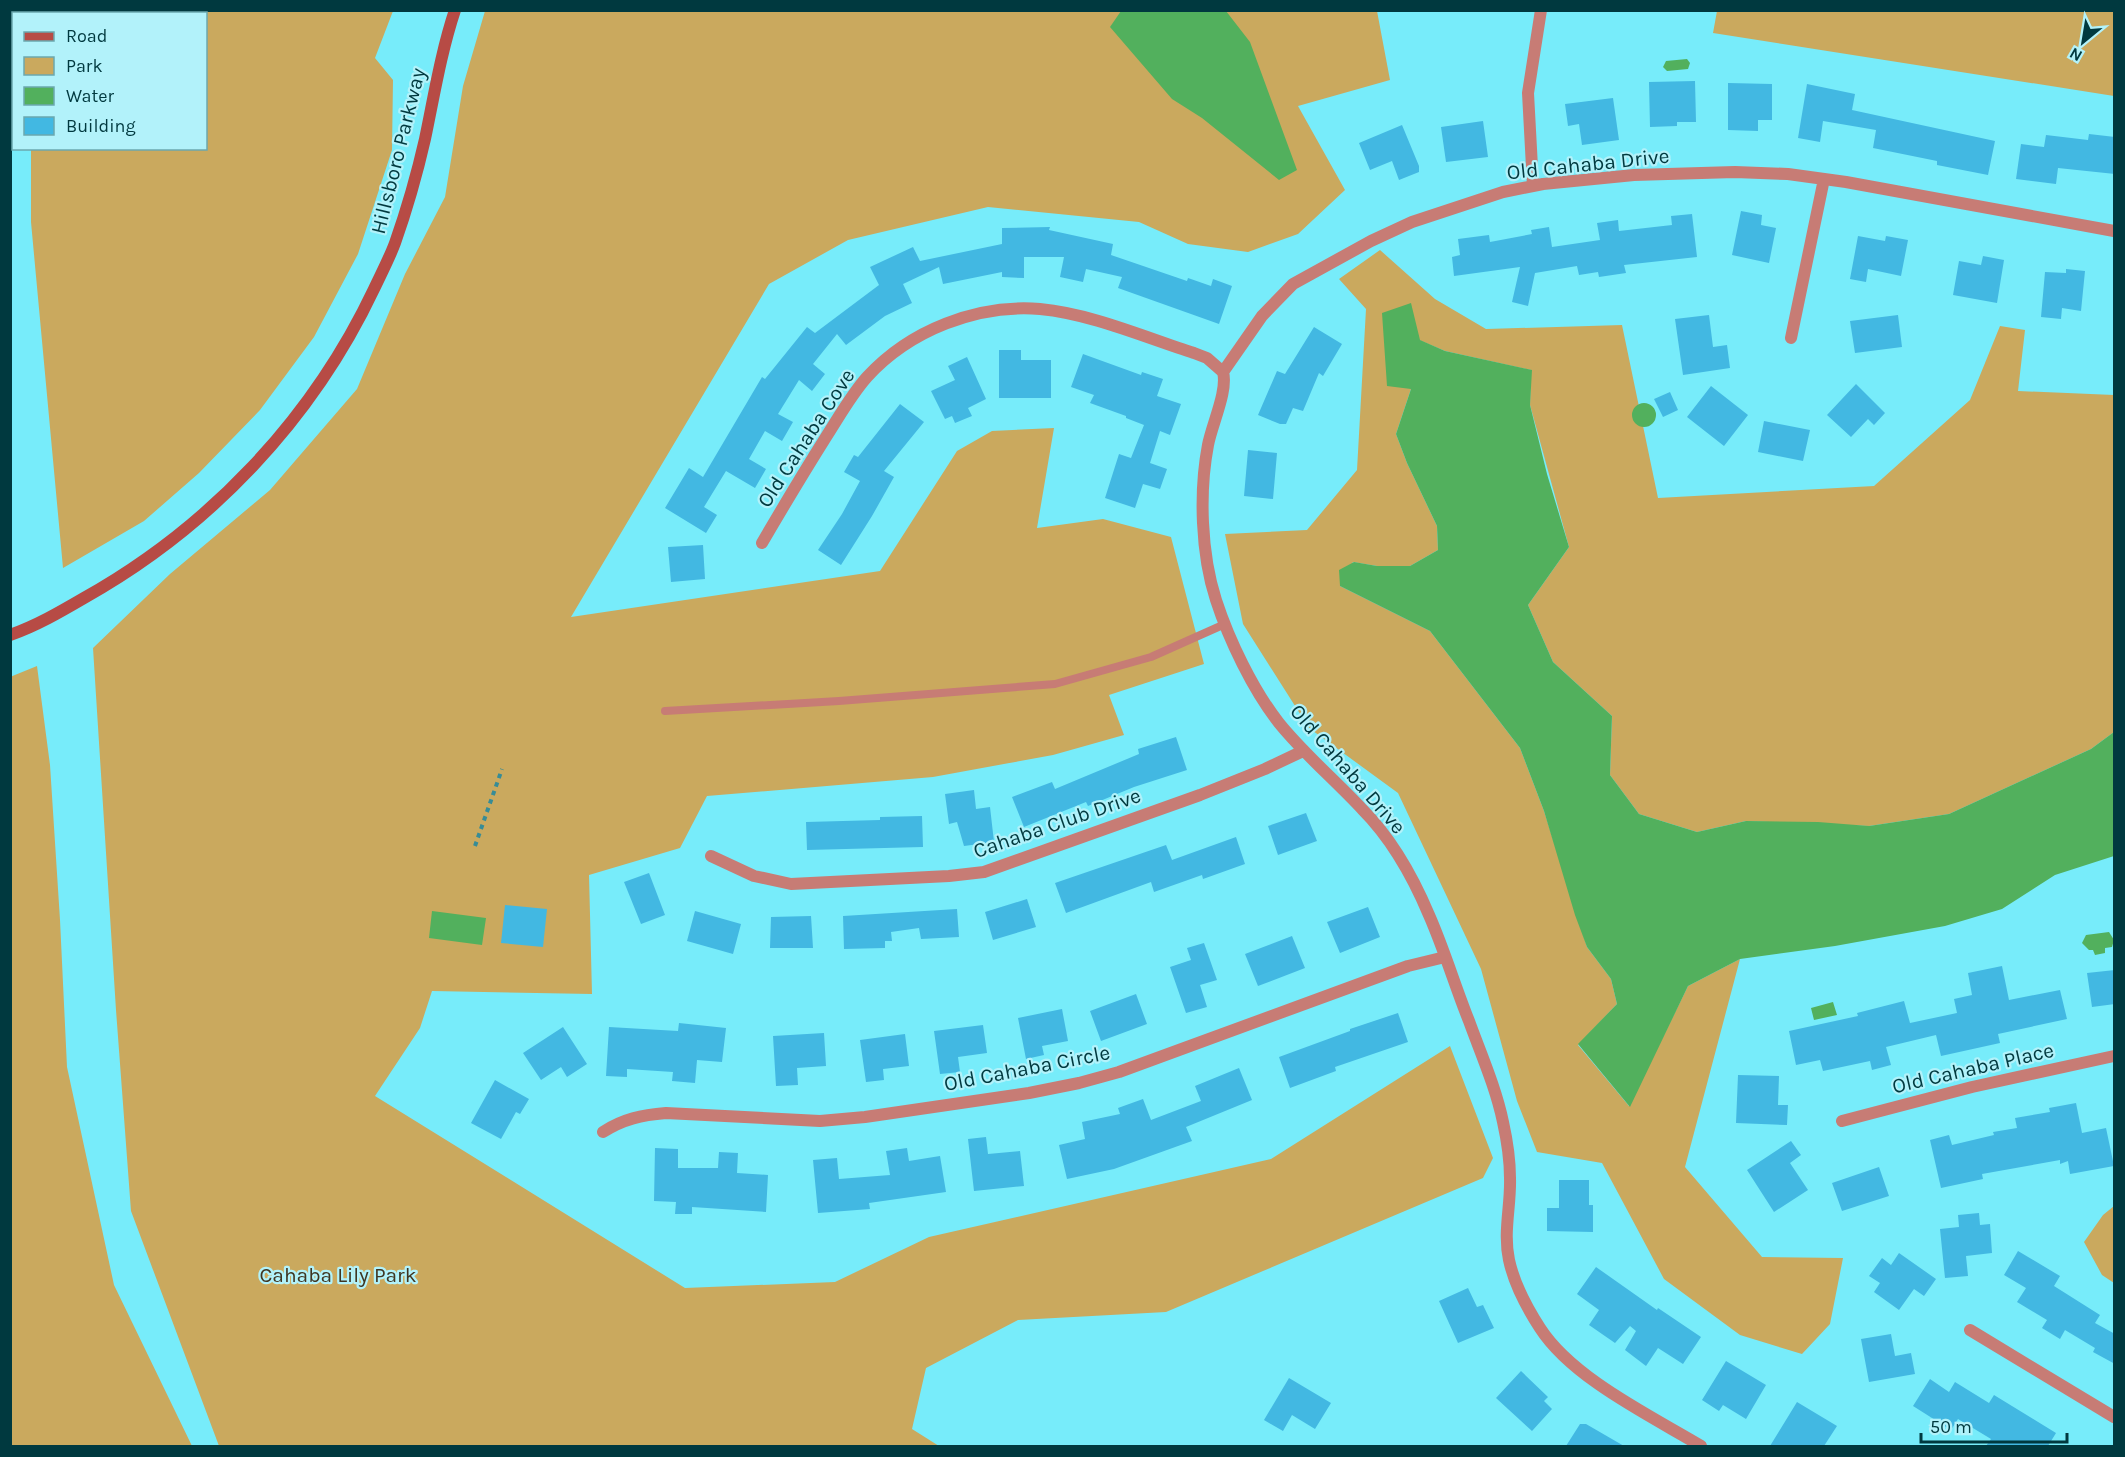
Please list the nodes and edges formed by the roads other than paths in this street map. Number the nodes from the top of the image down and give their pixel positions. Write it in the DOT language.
graph roads {
  1 [pos="455,10"];
  2 [pos="1541,10"];
  3 [pos="1824,179"];
  4 [pos="1533,186"];
  5 [pos="2115,231"];
  6 [pos="1791,338"];
  7 [pos="1223,372"];
  8 [pos="762,543"];
  9 [pos="1225,624"];
  10 [pos="10,635"];
  11 [pos="665,711"];
  12 [pos="1303,751"];
  13 [pos="711,856"];
  14 [pos="1445,957"];
  15 [pos="2115,1056"];
  16 [pos="1842,1121"];
  17 [pos="603,1132"];
  18 [pos="1970,1330"];
  19 [pos="2115,1417"];
  20 [pos="1701,1446"];
  1 -- 10 [label="street, Hillsboro Parkway"];
  2 -- 4 [label="street"];
  3 -- 4 [label="street, Old Cahaba Drive"];
  3 -- 5 [label="street, Old Cahaba Drive"];
  3 -- 6 [label="street"];
  4 -- 7 [label="street, Old Cahaba Drive"];
  7 -- 8 [label="street, Old Cahaba Cove"];
  7 -- 9 [label="street, Old Cahaba Drive"];
  9 -- 11 [label="lane"];
  9 -- 12 [label="street, Old Cahaba Drive"];
  12 -- 13 [label="street, Cahaba Club Drive"];
  12 -- 14 [label="street, Old Cahaba Drive"];
  14 -- 17 [label="street, Old Cahaba Circle"];
  14 -- 20 [label="street, Old Cahaba Drive"];
  15 -- 16 [label="street, Old Cahaba Place"];
  18 -- 19 [label="street"];
}
